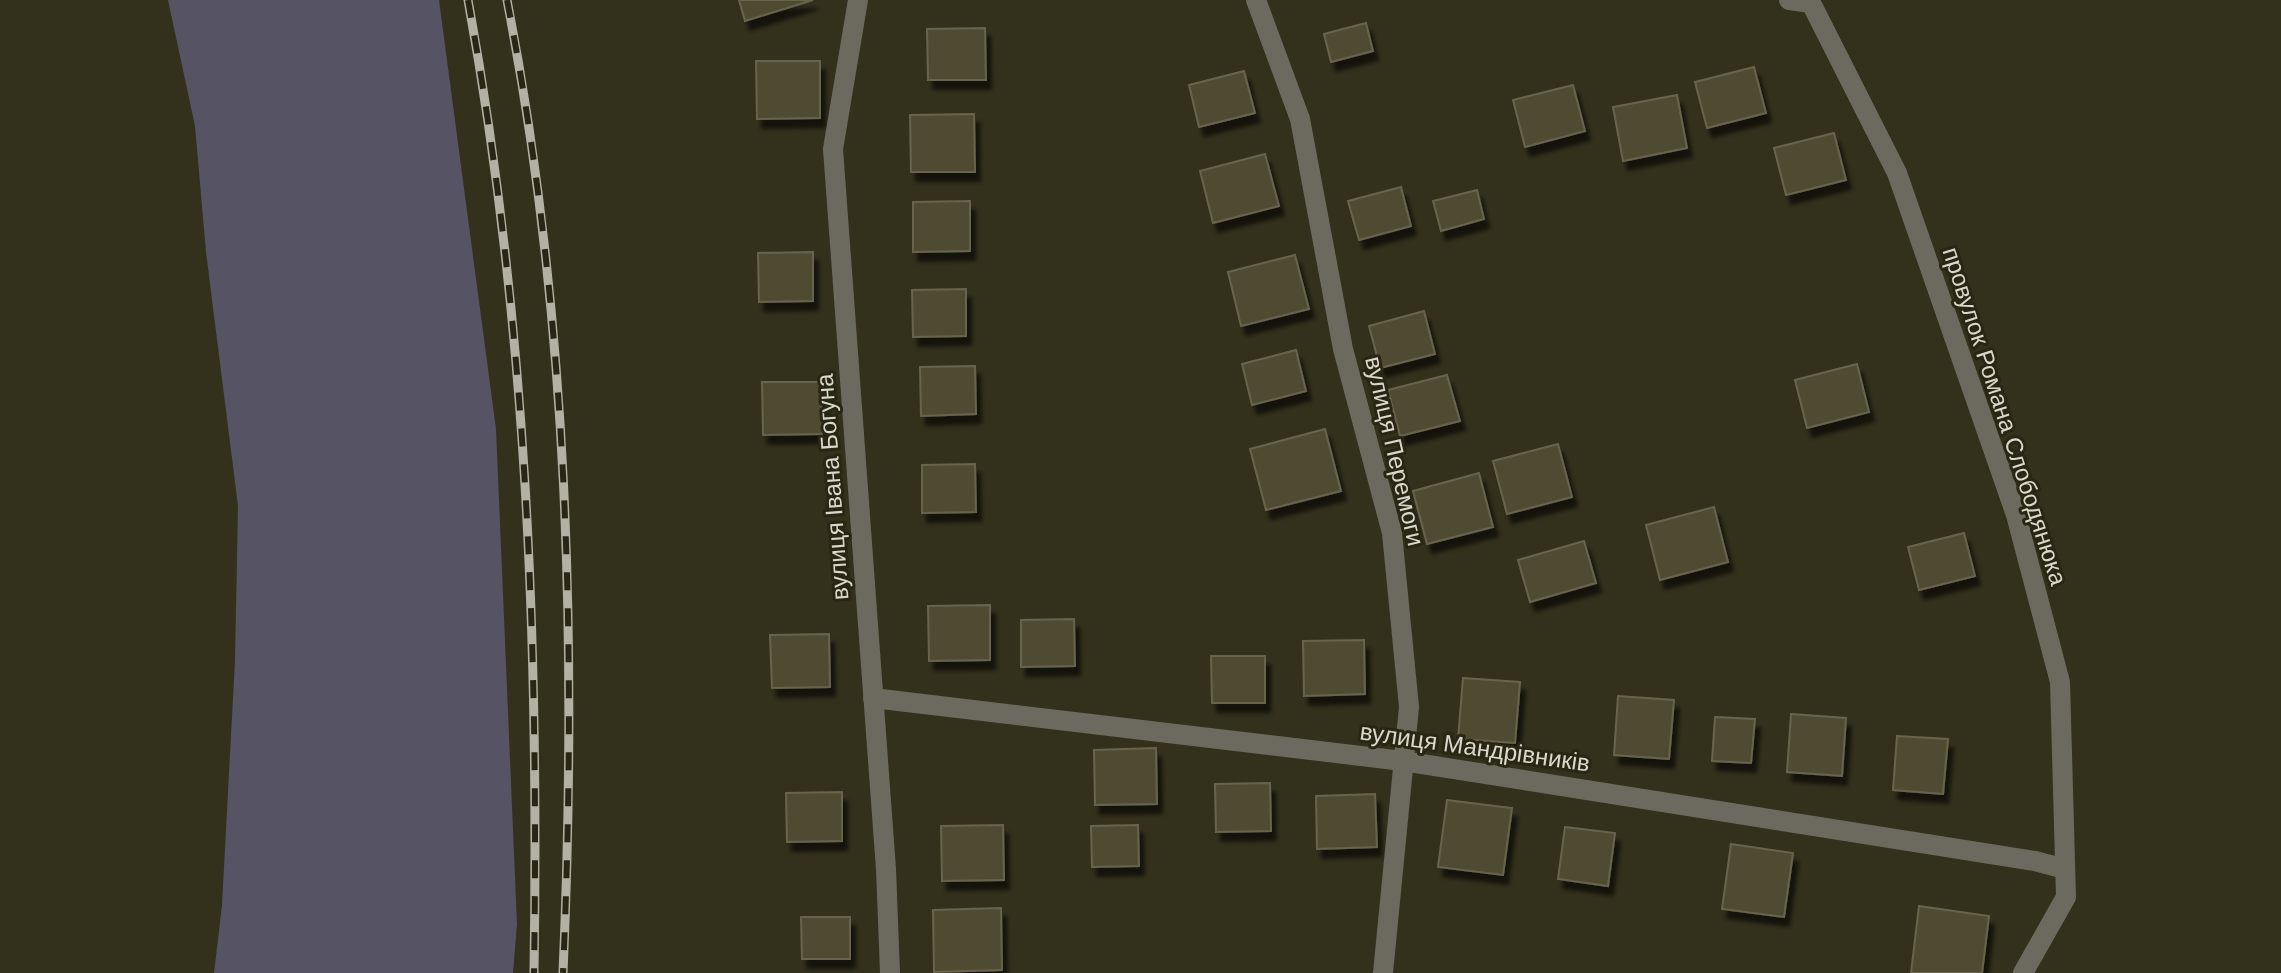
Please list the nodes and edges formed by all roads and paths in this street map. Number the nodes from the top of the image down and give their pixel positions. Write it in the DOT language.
graph roads {
  1 [pos="858,0"];
  2 [pos="1256,0"];
  3 [pos="1789,0"];
  4 [pos="873,698"];
  5 [pos="1403,761"];
  6 [pos="2065,869"];
  7 [pos="890,973"];
  8 [pos="1383,973"];
  9 [pos="2023,973"];
  1 -- 4 [label="street, вулиця Івана Богуна"];
  2 -- 5 [label="street, вулиця Перемоги"];
  3 -- 6 [label="street, провулок Романа Слободянюка"];
  4 -- 5 [label="street, вулиця Мандрівників"];
  4 -- 7 [label="street, вулиця Івана Богуна"];
  5 -- 6 [label="street, вулиця Мандрівників"];
  5 -- 8 [label="street, вулиця Перемоги"];
  6 -- 9 [label="street, провулок Романа Слободянюка"];
}
